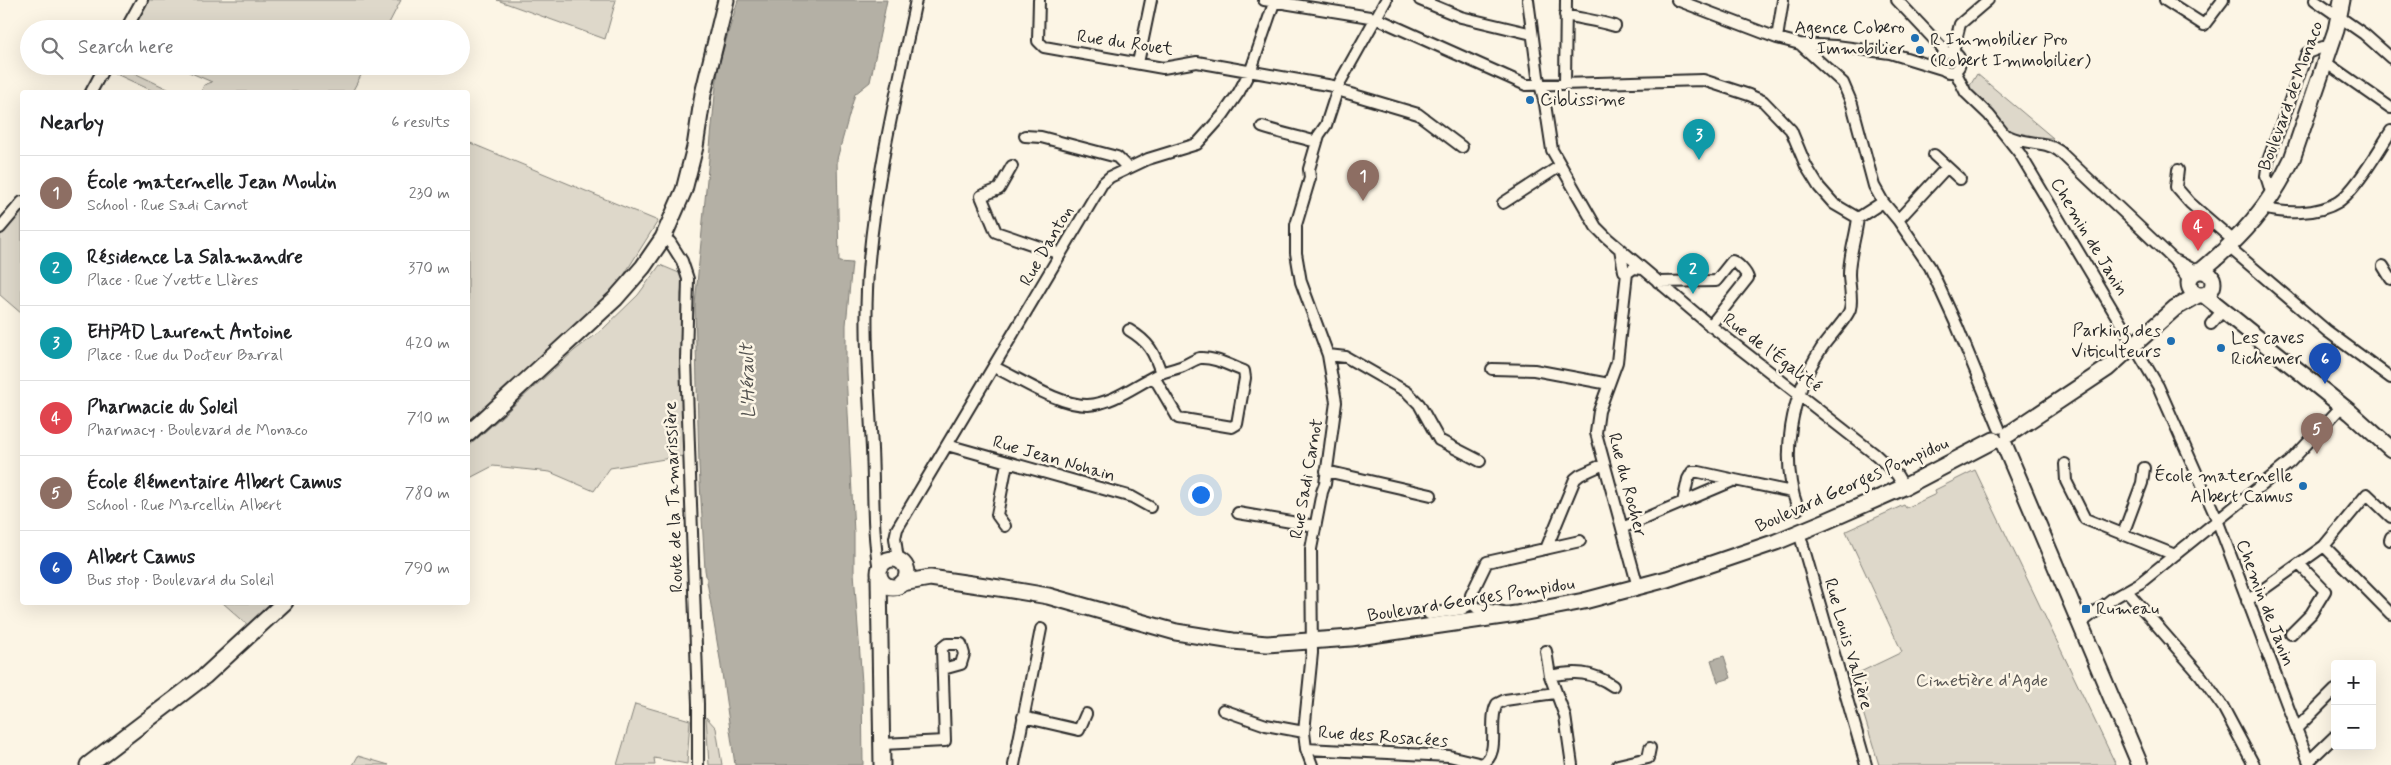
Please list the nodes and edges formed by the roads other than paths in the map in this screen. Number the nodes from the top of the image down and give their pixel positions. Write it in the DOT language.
graph roads {
  1 [pos="142,0"];
  2 [pos="726,0"];
  3 [pos="916,0"];
  4 [pos="1039,0"];
  5 [pos="1151,0"];
  6 [pos="1264,0"];
  7 [pos="1386,0"];
  8 [pos="1420,0"];
  9 [pos="1528,0"];
  10 [pos="1566,0"];
  11 [pos="1677,0"];
  12 [pos="1784,0"];
  13 [pos="1897,0"];
  14 [pos="1988,0"];
  15 [pos="2165,0"];
  16 [pos="2223,0"];
  17 [pos="2315,0"];
  18 [pos="2342,0"];
  19 [pos="1275,1"];
  20 [pos="1565,15"];
  21 [pos="2339,17"];
  22 [pos="1376,18"];
  23 [pos="131,20"];
  24 [pos="1615,26"];
  25 [pos="1532,34"];
  26 [pos="1777,38"];
  27 [pos="1800,44"];
  28 [pos="2330,47"];
  29 [pos="1950,52"];
  30 [pos="2391,58"];
  31 [pos="2325,62"];
  32 [pos="1138,63"];
  33 [pos="1942,69"];
  34 [pos="1955,71"];
  35 [pos="1249,72"];
  36 [pos="101,75"];
  37 [pos="1565,83"];
  38 [pos="1540,85"];
  39 [pos="1338,88"];
  40 [pos="92,90"];
  41 [pos="2391,108"];
  42 [pos="1262,127"];
  43 [pos="2391,131"];
  44 [pos="2005,134"];
  45 [pos="1025,136"];
  46 [pos="1317,142"];
  47 [pos="1462,147"];
  48 [pos="1934,155"];
  49 [pos="1012,166"];
  50 [pos="1560,166"];
  51 [pos="1947,167"];
  52 [pos="1128,168"];
  53 [pos="2178,170"];
  54 [pos="1960,179"];
  55 [pos="2272,196"];
  56 [pos="1503,202"];
  57 [pos="1883,202"];
  58 [pos="20,204"];
  59 [pos="2263,208"];
  60 [pos="1858,218"];
  61 [pos="1898,220"];
  62 [pos="0,228"];
  63 [pos="662,238"];
  64 [pos="2232,245"];
  65 [pos="1620,249"];
  66 [pos="1060,254"];
  67 [pos="2383,266"];
  68 [pos="1644,270"];
  69 [pos="1627,274"];
  70 [pos="2391,279"];
  71 [pos="1658,282"];
  72 [pos="2201,283"];
  73 [pos="2224,309"];
  74 [pos="2211,324"];
  75 [pos="1710,326"];
  76 [pos="1129,330"];
  77 [pos="2134,345"];
  78 [pos="1328,355"];
  79 [pos="994,367"];
  80 [pos="1492,369"];
  81 [pos="1158,375"];
  82 [pos="2391,378"];
  83 [pos="1609,384"];
  84 [pos="1799,393"];
  85 [pos="2342,406"];
  86 [pos="470,432"];
  87 [pos="2001,436"];
  88 [pos="947,446"];
  89 [pos="2391,449"];
  90 [pos="1480,461"];
  91 [pos="1008,463"];
  92 [pos="1604,464"];
  93 [pos="2065,464"];
  94 [pos="2144,468"];
  95 [pos="1326,471"];
  96 [pos="1736,480"];
  97 [pos="1904,487"];
  98 [pos="1792,492"];
  99 [pos="1430,495"];
  100 [pos="1682,502"];
  101 [pos="1150,506"];
  102 [pos="1798,509"];
  103 [pos="1238,513"];
  104 [pos="2391,517"];
  105 [pos="2217,522"];
  106 [pos="1005,526"];
  107 [pos="1315,526"];
  108 [pos="1622,528"];
  109 [pos="1799,532"];
  110 [pos="2124,534"];
  111 [pos="1580,542"];
  112 [pos="2324,546"];
  113 [pos="1546,549"];
  114 [pos="2175,555"];
  115 [pos="901,563"];
  116 [pos="2300,564"];
  117 [pos="879,573"];
  118 [pos="930,578"];
  119 [pos="898,585"];
  120 [pos="1638,587"];
  121 [pos="2127,592"];
  122 [pos="2247,601"];
  123 [pos="1472,602"];
  124 [pos="282,605"];
  125 [pos="1429,614"];
  126 [pos="1516,614"];
  127 [pos="2391,614"];
  128 [pos="879,622"];
  129 [pos="2081,623"];
  130 [pos="1041,628"];
  131 [pos="2291,634"];
  132 [pos="1312,642"];
  133 [pos="1546,651"];
  134 [pos="943,669"];
  135 [pos="1550,676"];
  136 [pos="1613,686"];
  137 [pos="1555,693"];
  138 [pos="2331,694"];
  139 [pos="1223,710"];
  140 [pos="1086,714"];
  141 [pos="1023,717"];
  142 [pos="2297,728"];
  143 [pos="1304,732"];
  144 [pos="2331,740"];
  145 [pos="882,744"];
  146 [pos="1650,748"];
  147 [pos="1306,749"];
  148 [pos="1308,763"];
  149 [pos="2309,763"];
  150 [pos="87,765"];
  151 [pos="698,765"];
  152 [pos="882,765"];
  153 [pos="1014,765"];
  154 [pos="1572,765"];
  155 [pos="1618,765"];
  156 [pos="1866,765"];
  157 [pos="2140,765"];
  158 [pos="2254,765"];
  1 -- 23 [label="street"];
  2 -- 63 [label="main road"];
  3 -- 117 [label="street"];
  4 -- 32 [label="street, Rue du Rouet"];
  5 -- 32 [label="street"];
  6 -- 19 [label="street"];
  7 -- 22 [label="street, Rue Sadi Carnot"];
  8 -- 25 [label="street"];
  9 -- 25 [label="street, Rue de l'Égalité"];
  10 -- 20 [label="street"];
  11 -- 26 [label="street"];
  12 -- 26 [label="street"];
  13 -- 29 [label="street"];
  14 -- 29 [label="street"];
  15 -- 16 [label="street"];
  17 -- 21 [label="street"];
  18 -- 21 [label="main road, Boulevard de Monaco"];
  19 -- 22 [label="street"];
  19 -- 35 [label="street, Rue Danton"];
  20 -- 24 [label="street"];
  20 -- 37 [label="street"];
  21 -- 28 [label="main road, Boulevard de Monaco"];
  21 -- 30 [label="street"];
  22 -- 38 [label="street"];
  22 -- 39 [label="street, Rue Sadi Carnot"];
  25 -- 38 [label="street, Rue de l'Égalité"];
  26 -- 27 [label="street"];
  27 -- 33 [label="street"];
  27 -- 57 [label="street"];
  28 -- 31 [label="main road, Boulevard de Monaco"];
  28 -- 55 [label="street"];
  29 -- 33 [label="street"];
  29 -- 34 [label="street"];
  31 -- 41 [label="street"];
  31 -- 55 [label="main road, Boulevard de Monaco"];
  32 -- 35 [label="street, Rue du Rouet"];
  33 -- 34 [label="street"];
  34 -- 44 [label="street, Chemin de Janin"];
  35 -- 39 [label="street, Rue du Rouet"];
  35 -- 52 [label="street, Rue Danton"];
  36 -- 40 [label="street"];
  37 -- 38 [label="street"];
  37 -- 60 [label="street"];
  38 -- 50 [label="street, Rue de l'Égalité"];
  39 -- 46 [label="street, Rue Sadi Carnot"];
  39 -- 47 [label="street, Rue du Rouet"];
  42 -- 46 [label="street"];
  43 -- 59 [label="street"];
  44 -- 72 [label="street"];
  44 -- 77 [label="street, Chemin de Janin"];
  45 -- 52 [label="street"];
  46 -- 78 [label="street, Rue Sadi Carnot"];
  48 -- 51 [label="street"];
  49 -- 66 [label="street"];
  50 -- 56 [label="street"];
  50 -- 65 [label="street, Rue de l'Égalité"];
  51 -- 54 [label="street"];
  51 -- 61 [label="street"];
  52 -- 66 [label="street, Rue Danton"];
  53 -- 64 [label="street"];
  55 -- 59 [label="main road, Boulevard de Monaco"];
  57 -- 60 [label="street"];
  57 -- 61 [label="street"];
  58 -- 62 [label="street"];
  59 -- 64 [label="main road, Boulevard de Monaco"];
  60 -- 84 [label="street"];
  61 -- 87 [label="street"];
  63 -- 86 [label="main road"];
  63 -- 151 [label="street, Route de la Tamarissière"];
  64 -- 72 [label="main road, Boulevard de Monaco"];
  64 -- 82 [label="street"];
  65 -- 68 [label="street, Rue de l'Égalité"];
  65 -- 69 [label="street, Rue du Rocher"];
  66 -- 79 [label="street, Rue Danton"];
  67 -- 70 [label="street"];
  68 -- 69 [label="street"];
  68 -- 71 [label="street, Rue de l'Égalité"];
  69 -- 83 [label="street, Rue du Rocher"];
  71 -- 75 [label="street, Rue de l'Égalité"];
  71 -- 75 [label="street"];
  72 -- 73 [label="main road"];
  72 -- 77 [label="main road, Boulevard Georges Pompidou"];
  73 -- 74 [label="street"];
  73 -- 85 [label="main road"];
  75 -- 84 [label="street, Rue de l'Égalité"];
  76 -- 81 [label="street"];
  77 -- 87 [label="main road, Boulevard Georges Pompidou"];
  77 -- 105 [label="street, Chemin de Janin"];
  78 -- 90 [label="street"];
  78 -- 95 [label="street, Rue Sadi Carnot"];
  79 -- 81 [label="street"];
  79 -- 88 [label="street, Rue Danton"];
  80 -- 83 [label="street"];
  81 -- 81 [label="street"];
  83 -- 92 [label="street, Rue du Rocher"];
  84 -- 97 [label="street, Rue de l'Égalité"];
  84 -- 98 [label="street"];
  85 -- 89 [label="main road"];
  85 -- 105 [label="street"];
  87 -- 97 [label="main road, Boulevard Georges Pompidou"];
  87 -- 129 [label="main road"];
  88 -- 91 [label="street, Rue Jean Nohain"];
  88 -- 115 [label="street, Rue Danton"];
  91 -- 101 [label="street, Rue Jean Nohain"];
  91 -- 106 [label="street"];
  92 -- 108 [label="street, Rue du Rocher"];
  92 -- 113 [label="street"];
  93 -- 110 [label="street"];
  94 -- 110 [label="street"];
  95 -- 99 [label="street"];
  95 -- 107 [label="street, Rue Sadi Carnot"];
  96 -- 98 [label="street"];
  96 -- 100 [label="street"];
  96 -- 100 [label="street"];
  97 -- 109 [label="main road, Boulevard Georges Pompidou"];
  98 -- 102 [label="street"];
  100 -- 108 [label="street"];
  103 -- 107 [label="street"];
  104 -- 112 [label="street"];
  105 -- 114 [label="street"];
  105 -- 122 [label="street, Chemin de Janin"];
  107 -- 132 [label="street, Rue Sadi Carnot"];
  108 -- 120 [label="street, Rue du Rocher"];
  109 -- 120 [label="main road, Boulevard Georges Pompidou"];
  109 -- 156 [label="street, Rue Louis Vallière"];
  110 -- 114 [label="street"];
  111 -- 113 [label="street"];
  112 -- 116 [label="street"];
  112 -- 127 [label="street"];
  113 -- 123 [label="street"];
  114 -- 121 [label="street"];
  115 -- 117 [label="main road"];
  115 -- 118 [label="main road, Boulevard Georges Pompidou"];
  115 -- 119 [label="main road"];
  116 -- 122 [label="street"];
  116 -- 131 [label="street"];
  117 -- 119 [label="main road"];
  117 -- 128 [label="main road"];
  118 -- 119 [label="main road, Boulevard Georges Pompidou"];
  118 -- 132 [label="main road, Boulevard Georges Pompidou"];
  119 -- 128 [label="main road"];
  120 -- 126 [label="main road, Boulevard Georges Pompidou"];
  121 -- 129 [label="street"];
  121 -- 158 [label="street"];
  122 -- 142 [label="street, Chemin de Janin"];
  123 -- 125 [label="street"];
  123 -- 126 [label="street"];
  124 -- 150 [label="main road"];
  126 -- 132 [label="main road, Boulevard Georges Pompidou"];
  128 -- 145 [label="main road"];
  129 -- 157 [label="main road"];
  130 -- 141 [label="street"];
  132 -- 143 [label="street, Rue Sadi Carnot"];
  133 -- 135 [label="street"];
  134 -- 145 [label="street"];
  135 -- 136 [label="street"];
  135 -- 137 [label="street"];
  137 -- 147 [label="street, Rue des Rosacées"];
  137 -- 154 [label="street"];
  138 -- 142 [label="street"];
  139 -- 143 [label="street"];
  140 -- 141 [label="street"];
  141 -- 153 [label="street"];
  142 -- 149 [label="street, Chemin de Janin"];
  143 -- 147 [label="street, Rue Sadi Carnot"];
  144 -- 149 [label="street"];
  145 -- 152 [label="main road"];
  146 -- 155 [label="street"];
  147 -- 148 [label="street, Rue Sadi Carnot"];
}
